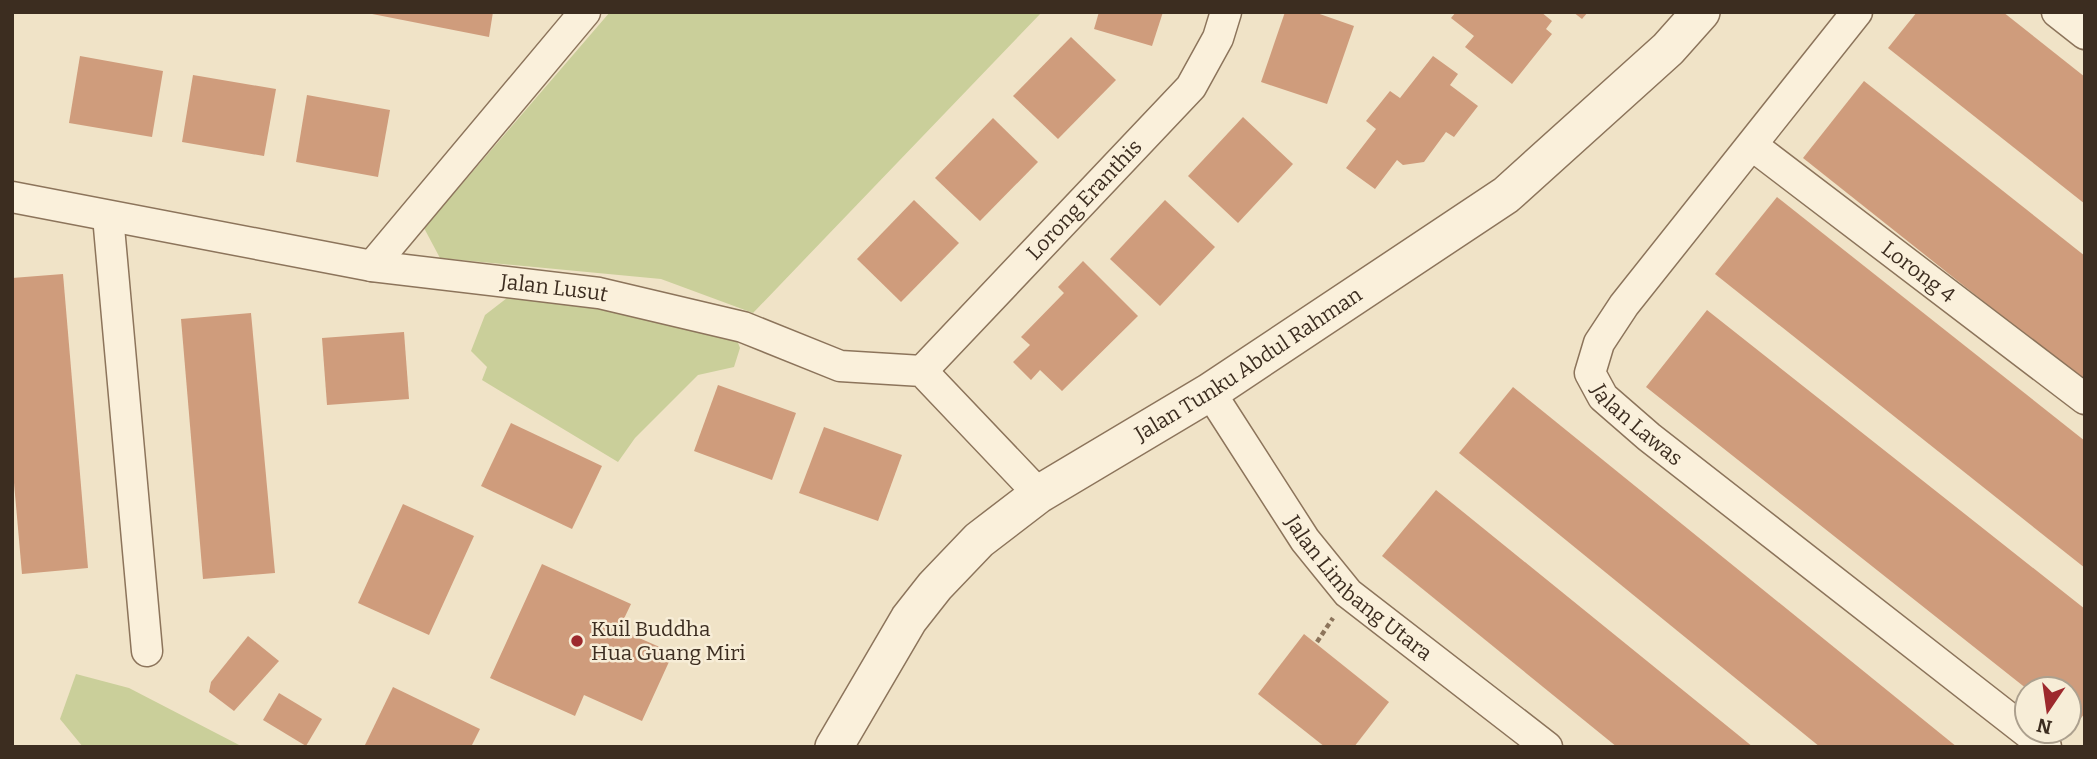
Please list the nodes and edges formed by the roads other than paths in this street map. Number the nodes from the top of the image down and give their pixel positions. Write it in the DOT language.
graph roads {
  1 [pos="586,12"];
  2 [pos="1226,12"];
  3 [pos="1701,12"];
  4 [pos="1857,12"];
  5 [pos="2057,12"];
  6 [pos="2085,34"];
  7 [pos="1753,146"];
  8 [pos="12,197"];
  9 [pos="108,216"];
  10 [pos="372,266"];
  11 [pos="922,371"];
  12 [pos="1210,392"];
  13 [pos="2085,399"];
  14 [pos="1039,494"];
  15 [pos="147,651"];
  16 [pos="834,747"];
  17 [pos="1547,747"];
  18 [pos="2046,747"];
  1 -- 10 [label="street"];
  2 -- 11 [label="street, Lorong Eranthis"];
  3 -- 12 [label="street, Jalan Tunku Abdul Rahman"];
  4 -- 7 [label="street, Jalan Lawas"];
  5 -- 6 [label="street"];
  7 -- 13 [label="street, Lorong 4"];
  7 -- 18 [label="street, Jalan Lawas"];
  8 -- 9 [label="street, Jalan Lusut"];
  9 -- 10 [label="street, Jalan Lusut"];
  9 -- 15 [label="street"];
  10 -- 11 [label="street, Jalan Lusut"];
  11 -- 14 [label="street"];
  12 -- 14 [label="street, Jalan Tunku Abdul Rahman"];
  12 -- 17 [label="street, Jalan Limbang Utara"];
  14 -- 16 [label="street, Jalan Tunku Abdul Rahman"];
}
